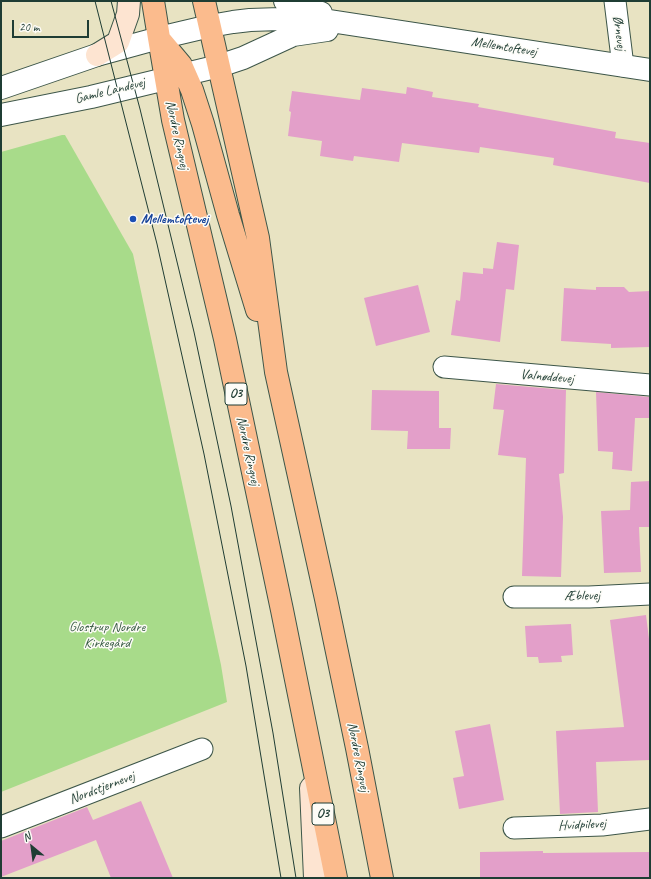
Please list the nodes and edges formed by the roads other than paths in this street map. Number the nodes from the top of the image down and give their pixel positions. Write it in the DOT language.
graph roads {
  1 [pos="129,1"];
  2 [pos="153,1"];
  3 [pos="204,1"];
  4 [pos="285,1"];
  5 [pos="615,1"];
  6 [pos="210,26"];
  7 [pos="358,26"];
  8 [pos="159,38"];
  9 [pos="97,55"];
  10 [pos="218,66"];
  11 [pos="623,66"];
  12 [pos="650,70"];
  13 [pos="175,76"];
  14 [pos="1,88"];
  15 [pos="1,115"];
  16 [pos="444,367"];
  17 [pos="276,372"];
  18 [pos="650,386"];
  19 [pos="650,594"];
  20 [pos="514,597"];
  21 [pos="202,749"];
  22 [pos="310,750"];
  23 [pos="650,819"];
  24 [pos="1,827"];
  25 [pos="514,828"];
  26 [pos="315,878"];
  27 [pos="336,878"];
  28 [pos="382,878"];
  1 -- 9 [label="main road"];
  2 -- 8 [label="main road, Nordre Ringvej / O3"];
  3 -- 6 [label="main road, Nordre Ringvej"];
  4 -- 7 [label="street, Mellemtoftevej"];
  5 -- 11 [label="street, Ørnevej"];
  6 -- 7 [label="street, Mellemtoftevej"];
  6 -- 8 [label="street, Mellemtoftevej"];
  6 -- 10 [label="main road, Nordre Ringvej"];
  7 -- 10 [label="street, Mellemtoftevej"];
  7 -- 11 [label="street, Mellemtoftevej"];
  8 -- 9 [label="street"];
  8 -- 13 [label="main road, Nordre Ringvej / O3"];
  9 -- 14 [label="street"];
  10 -- 13 [label="street, Gamle Landevej"];
  10 -- 17 [label="main road, Nordre Ringvej"];
  11 -- 12 [label="street, Mellemtoftevej"];
  13 -- 15 [label="street, Gamle Landevej"];
  13 -- 17 [label="main road"];
  13 -- 22 [label="main road, Nordre Ringvej / O3"];
  16 -- 18 [label="street, Valnøddevej"];
  17 -- 28 [label="main road, Nordre Ringvej"];
  19 -- 20 [label="street, Æblevej"];
  21 -- 24 [label="street, Nordstjernevej"];
  22 -- 26 [label="main road"];
  22 -- 27 [label="main road, Nordre Ringvej / O3"];
  23 -- 25 [label="street, Hvidpilevej"];
}
